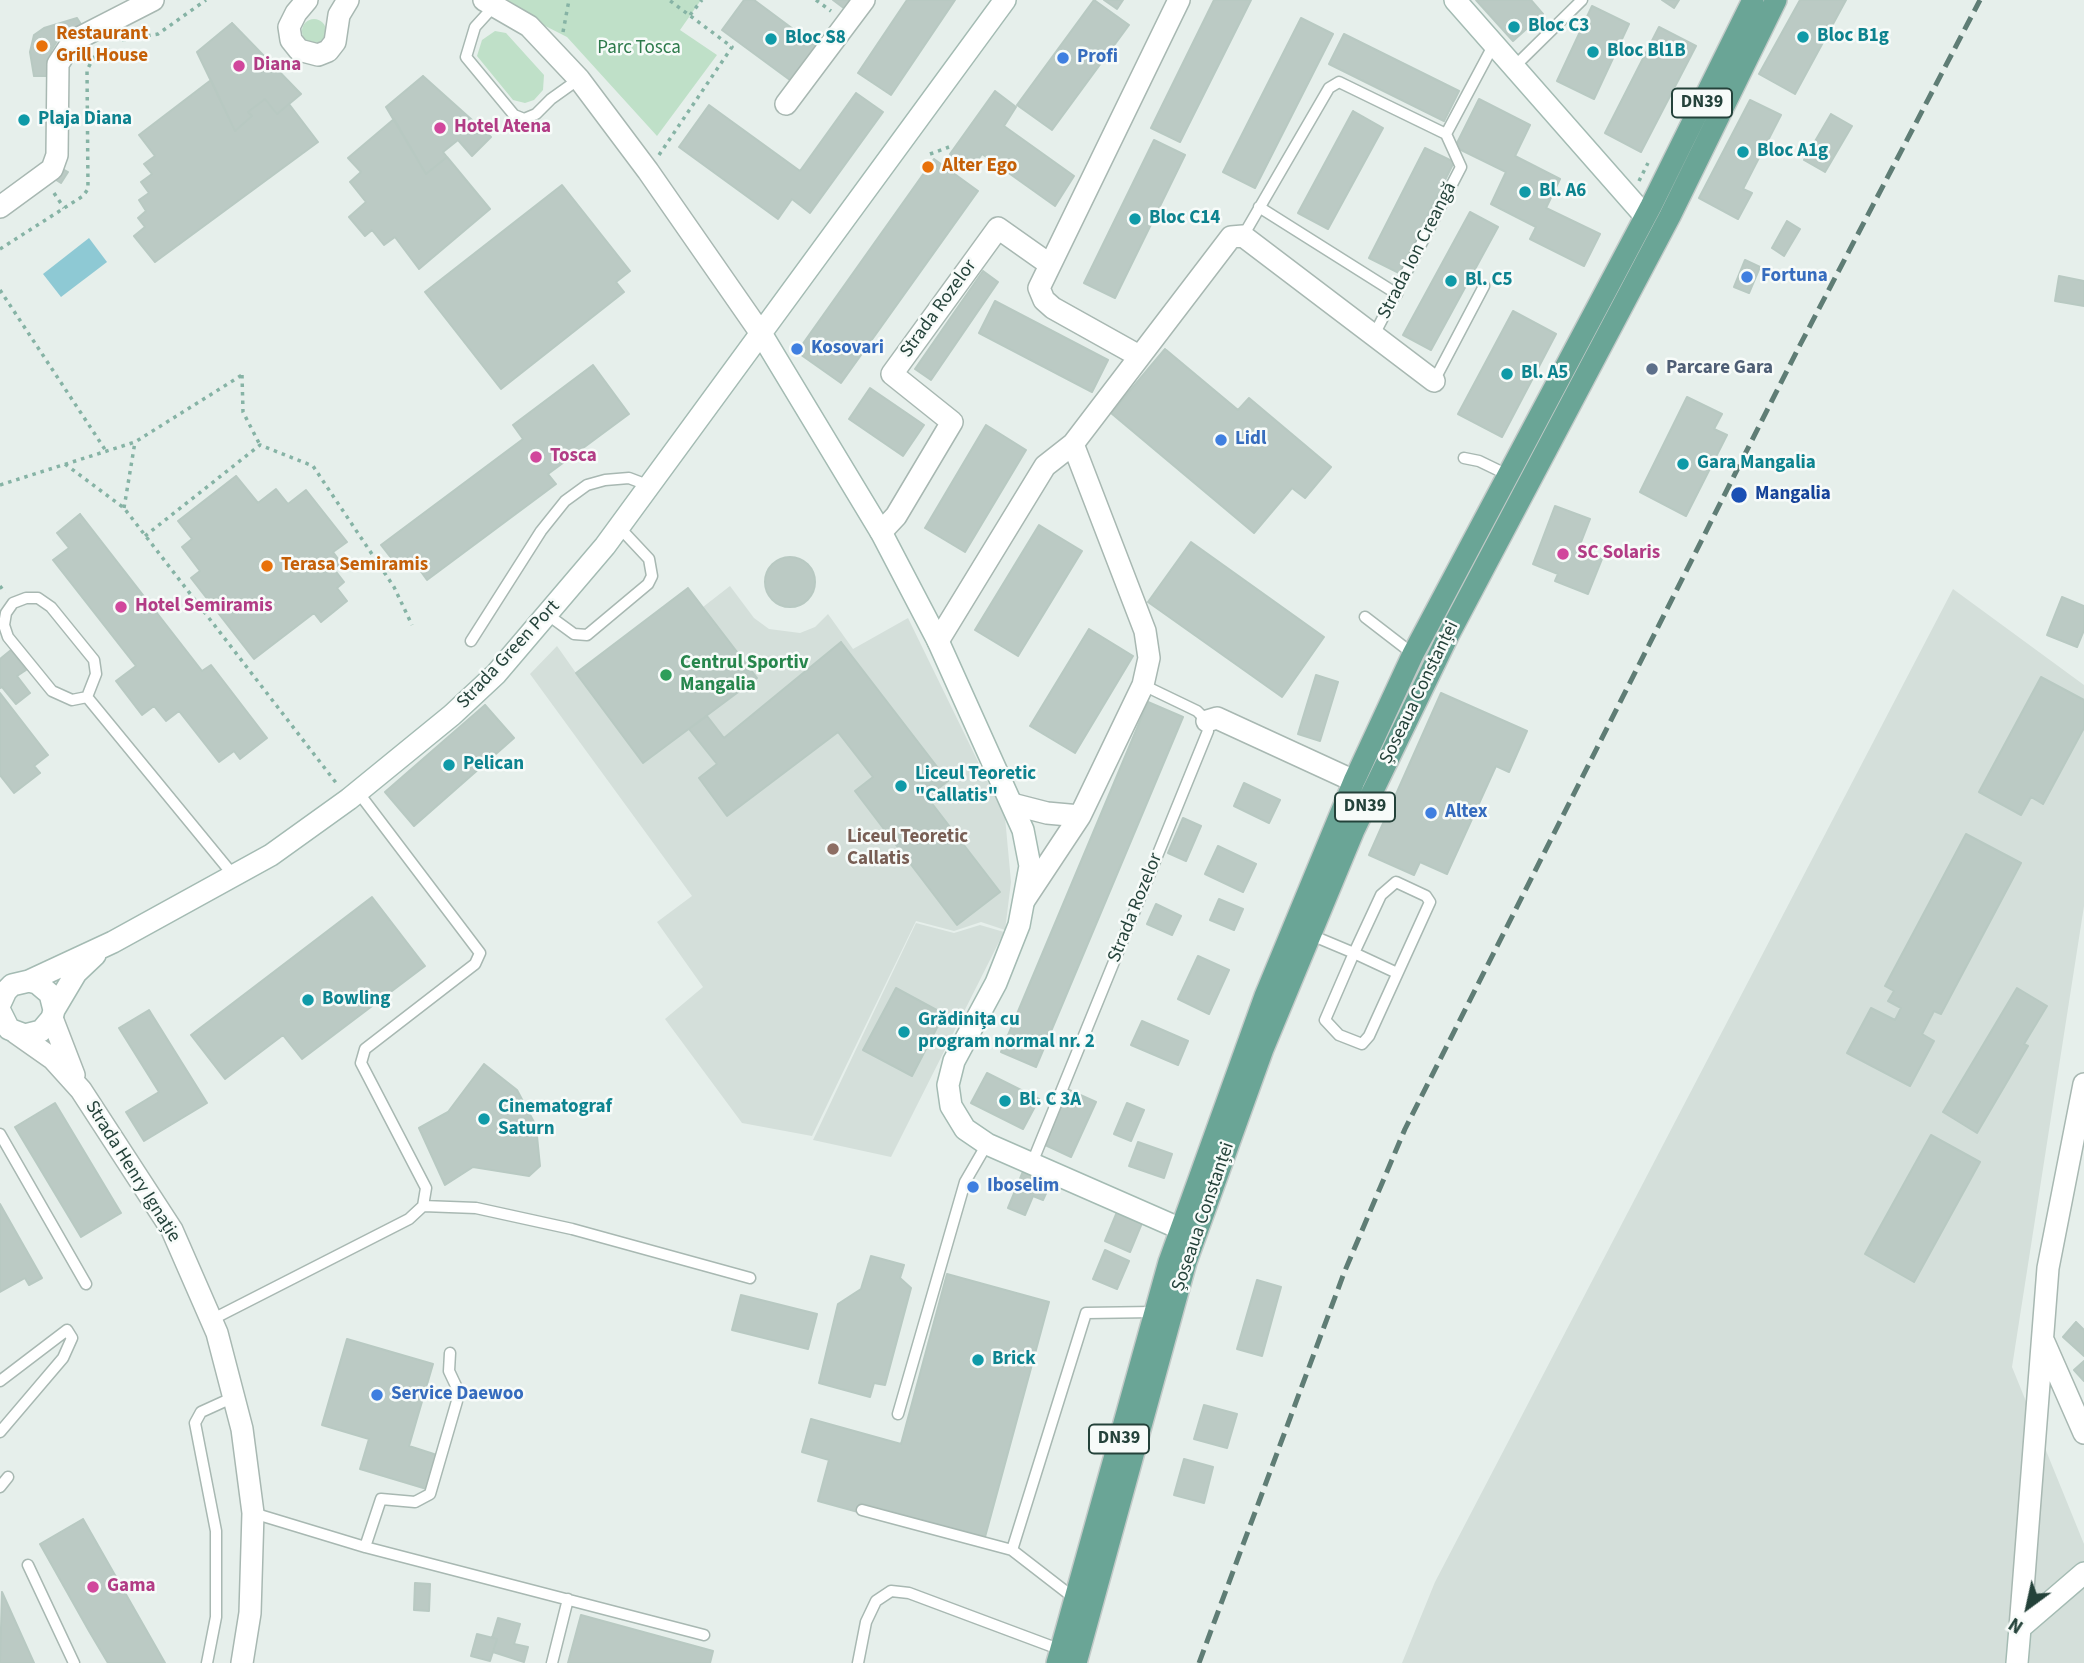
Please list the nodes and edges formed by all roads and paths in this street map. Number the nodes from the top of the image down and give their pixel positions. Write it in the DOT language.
graph roads {
  1 [pos="153,0"];
  2 [pos="206,0"];
  3 [pos="307,0"];
  4 [pos="348,0"];
  5 [pos="569,0"];
  6 [pos="669,0"];
  7 [pos="702,0"];
  8 [pos="864,0"];
  9 [pos="1005,0"];
  10 [pos="1179,0"];
  11 [pos="1455,0"];
  12 [pos="1582,0"];
  13 [pos="1753,0"];
  14 [pos="1776,0"];
  15 [pos="490,3"];
  16 [pos="690,16"];
  17 [pos="1494,44"];
  18 [pos="559,55"];
  19 [pos="1515,66"];
  20 [pos="579,79"];
  21 [pos="786,104"];
  22 [pos="1446,134"];
  23 [pos="949,147"];
  24 [pos="930,154"];
  25 [pos="648,171"];
  26 [pos="0,207"];
  27 [pos="1259,207"];
  28 [pos="1645,216"];
  29 [pos="1237,236"];
  30 [pos="0,249"];
  31 [pos="1049,264"];
  32 [pos="1484,286"];
  33 [pos="0,290"];
  34 [pos="1397,293"];
  35 [pos="762,335"];
  36 [pos="1374,335"];
  37 [pos="1139,356"];
  38 [pos="1434,381"];
  39 [pos="135,442"];
  40 [pos="1073,444"];
  41 [pos="260,445"];
  42 [pos="106,451"];
  43 [pos="1464,458"];
  44 [pos="65,464"];
  45 [pos="1508,475"];
  46 [pos="0,485"];
  47 [pos="650,486"];
  48 [pos="124,508"];
  49 [pos="619,527"];
  50 [pos="881,532"];
  51 [pos="145,536"];
  52 [pos="548,615"];
  53 [pos="1365,617"];
  54 [pos="412,625"];
  55 [pos="471,641"];
  56 [pos="937,641"];
  57 [pos="1413,654"];
  58 [pos="1143,685"];
  59 [pos="87,697"];
  60 [pos="1208,721"];
  61 [pos="1354,780"];
  62 [pos="353,796"];
  63 [pos="1012,804"];
  64 [pos="1080,816"];
  65 [pos="234,876"];
  66 [pos="1025,899"];
  67 [pos="1311,934"];
  68 [pos="114,942"];
  69 [pos="1354,953"];
  70 [pos="1397,973"];
  71 [pos="29,981"];
  72 [pos="2,995"];
  73 [pos="0,1011"];
  74 [pos="53,1014"];
  75 [pos="16,1033"];
  76 [pos="2084,1084"];
  77 [pos="81,1090"];
  78 [pos="0,1134"];
  79 [pos="987,1144"];
  80 [pos="1032,1163"];
  81 [pos="423,1206"];
  82 [pos="1181,1229"];
  83 [pos="750,1278"];
  84 [pos="86,1284"];
  85 [pos="1154,1312"];
  86 [pos="211,1320"];
  87 [pos="2043,1339"];
  88 [pos="450,1353"];
  89 [pos="0,1381"];
  90 [pos="234,1397"];
  91 [pos="898,1414"];
  92 [pos="0,1432"];
  93 [pos="2084,1433"];
  94 [pos="8,1477"];
  95 [pos="0,1487"];
  96 [pos="862,1510"];
  97 [pos="253,1513"];
  98 [pos="365,1547"];
  99 [pos="1012,1550"];
  100 [pos="28,1565"];
  101 [pos="2084,1573"];
  102 [pos="1074,1598"];
  103 [pos="569,1599"];
  104 [pos="2020,1628"];
  105 [pos="704,1635"];
  106 [pos="1068,1658"];
  107 [pos="74,1663"];
  108 [pos="207,1663"];
  109 [pos="242,1663"];
  110 [pos="552,1663"];
  111 [pos="858,1663"];
  112 [pos="2017,1663"];
  1 -- 26 [label="street"];
  2 -- 30 [label="path"];
  3 -- 4 [label="street"];
  5 -- 18 [label="path"];
  6 -- 16 [label="path"];
  7 -- 16 [label="path"];
  8 -- 21 [label="street"];
  9 -- 35 [label="street"];
  10 -- 31 [label="street"];
  11 -- 17 [label="street"];
  12 -- 19 [label="lane"];
  13 -- 28 [label="main road, Șoseaua Constanței / DN39"];
  14 -- 67 [label="main road, Șoseaua Constanței / DN39"];
  15 -- 18 [label="street"];
  15 -- 20 [label="lane"];
  16 -- 25 [label="path"];
  17 -- 19 [label="street"];
  17 -- 22 [label="lane"];
  18 -- 20 [label="street"];
  19 -- 28 [label="street"];
  20 -- 25 [label="street"];
  22 -- 27 [label="lane"];
  22 -- 34 [label="lane, Strada Ion Creangă"];
  23 -- 24 [label="path"];
  25 -- 35 [label="street"];
  27 -- 29 [label="lane"];
  27 -- 34 [label="lane"];
  28 -- 45 [label="main road, Șoseaua Constanței / DN39"];
  29 -- 36 [label="street"];
  29 -- 37 [label="street"];
  31 -- 37 [label="street"];
  31 -- 50 [label="street, Strada Rozelor"];
  32 -- 38 [label="lane"];
  33 -- 42 [label="path"];
  34 -- 36 [label="lane, Strada Ion Creangă"];
  35 -- 47 [label="street, Strada Green Port"];
  35 -- 50 [label="street"];
  36 -- 38 [label="street"];
  37 -- 40 [label="street"];
  39 -- 41 [label="path"];
  39 -- 42 [label="path"];
  39 -- 48 [label="path"];
  40 -- 56 [label="street"];
  40 -- 58 [label="street"];
  41 -- 51 [label="path"];
  41 -- 54 [label="path"];
  42 -- 44 [label="path"];
  43 -- 45 [label="lane"];
  44 -- 46 [label="path"];
  44 -- 48 [label="path"];
  45 -- 57 [label="main road, Șoseaua Constanței / DN39"];
  47 -- 49 [label="street, Strada Green Port"];
  47 -- 55 [label="lane"];
  48 -- 51 [label="path"];
  49 -- 52 [label="street, Strada Green Port"];
  49 -- 52 [label="lane"];
  50 -- 56 [label="street"];
  51 -- 62 [label="path"];
  52 -- 62 [label="street, Strada Green Port"];
  53 -- 57 [label="lane"];
  56 -- 63 [label="street"];
  57 -- 61 [label="main road, Șoseaua Constanței / DN39"];
  58 -- 60 [label="lane"];
  58 -- 64 [label="street"];
  59 -- 59 [label="lane"];
  59 -- 65 [label="lane"];
  60 -- 61 [label="street"];
  60 -- 80 [label="lane, Strada Rozelor"];
  61 -- 82 [label="main road, Șoseaua Constanței / DN39"];
  62 -- 65 [label="street, Strada Green Port"];
  62 -- 81 [label="lane"];
  63 -- 64 [label="street"];
  63 -- 66 [label="street"];
  64 -- 66 [label="street"];
  65 -- 68 [label="street, Strada Green Port"];
  66 -- 79 [label="street"];
  67 -- 69 [label="lane"];
  67 -- 106 [label="main road, Șoseaua Constanței / DN39"];
  68 -- 71 [label="street, Strada Green Port"];
  68 -- 74 [label="street, Strada Green Port"];
  69 -- 70 [label="lane"];
  69 -- 70 [label="lane"];
  69 -- 70 [label="lane"];
  71 -- 72 [label="street, Strada Green Port"];
  71 -- 74 [label="street, Strada Henry Ignație"];
  73 -- 75 [label="street, Strada Henry Ignație"];
  74 -- 75 [label="street"];
  74 -- 77 [label="street, Strada Henry Ignație"];
  75 -- 77 [label="street, Strada Henry Ignație"];
  76 -- 87 [label="street"];
  77 -- 86 [label="street, Strada Henry Ignație"];
  78 -- 84 [label="lane"];
  79 -- 80 [label="street"];
  79 -- 91 [label="lane"];
  80 -- 82 [label="street"];
  81 -- 83 [label="lane"];
  81 -- 86 [label="lane"];
  82 -- 85 [label="main road, Șoseaua Constanței / DN39"];
  85 -- 99 [label="lane"];
  85 -- 102 [label="main road, Șoseaua Constanței / DN39"];
  86 -- 90 [label="street, Strada Henry Ignație"];
  87 -- 93 [label="street"];
  87 -- 104 [label="street"];
  88 -- 98 [label="lane"];
  89 -- 92 [label="lane"];
  90 -- 97 [label="street, Strada Henry Ignație"];
  90 -- 108 [label="lane"];
  94 -- 95 [label="lane"];
  96 -- 99 [label="lane"];
  97 -- 98 [label="lane"];
  97 -- 109 [label="street, Strada Henry Ignație"];
  98 -- 103 [label="lane"];
  99 -- 102 [label="lane"];
  100 -- 107 [label="lane"];
  101 -- 104 [label="street"];
  102 -- 106 [label="main road, Șoseaua Constanței / DN39"];
  103 -- 105 [label="lane"];
  103 -- 110 [label="lane"];
  104 -- 112 [label="street"];
  106 -- 111 [label="lane"];
}
